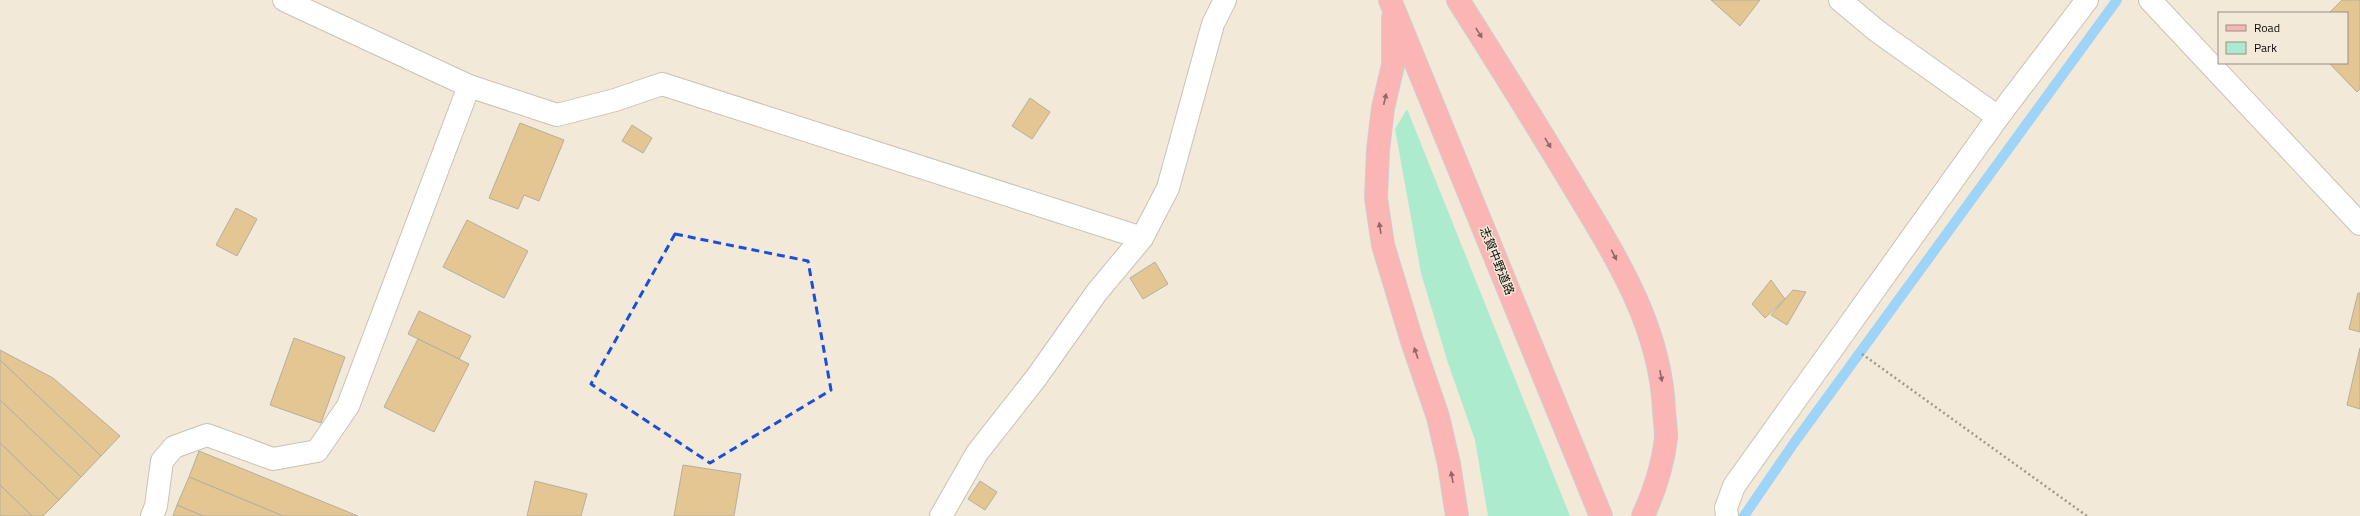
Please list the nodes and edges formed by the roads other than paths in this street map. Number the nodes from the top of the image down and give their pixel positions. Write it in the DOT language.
graph roads {
  1 [pos="284,0"];
  2 [pos="1225,0"];
  3 [pos="1458,0"];
  4 [pos="1840,0"];
  5 [pos="2087,0"];
  6 [pos="2150,0"];
  7 [pos="1392,3"];
  8 [pos="470,86"];
  9 [pos="1998,117"];
  10 [pos="2360,224"];
  11 [pos="1142,238"];
  12 [pos="152,516"];
  13 [pos="941,516"];
  14 [pos="1457,516"];
  15 [pos="1601,516"];
  16 [pos="1643,516"];
  17 [pos="1727,516"];
  1 -- 8 [label="street"];
  2 -- 11 [label="street"];
  3 -- 16 [label="main road, one-way"];
  4 -- 9 [label="street"];
  5 -- 9 [label="street"];
  6 -- 10 [label="street"];
  14 -- 7 [label="main road, one-way"];
  7 -- 15 [label="main road, 志賀中野道路"];
  8 -- 11 [label="street"];
  8 -- 12 [label="street"];
  9 -- 17 [label="street"];
  11 -- 13 [label="street"];
}
